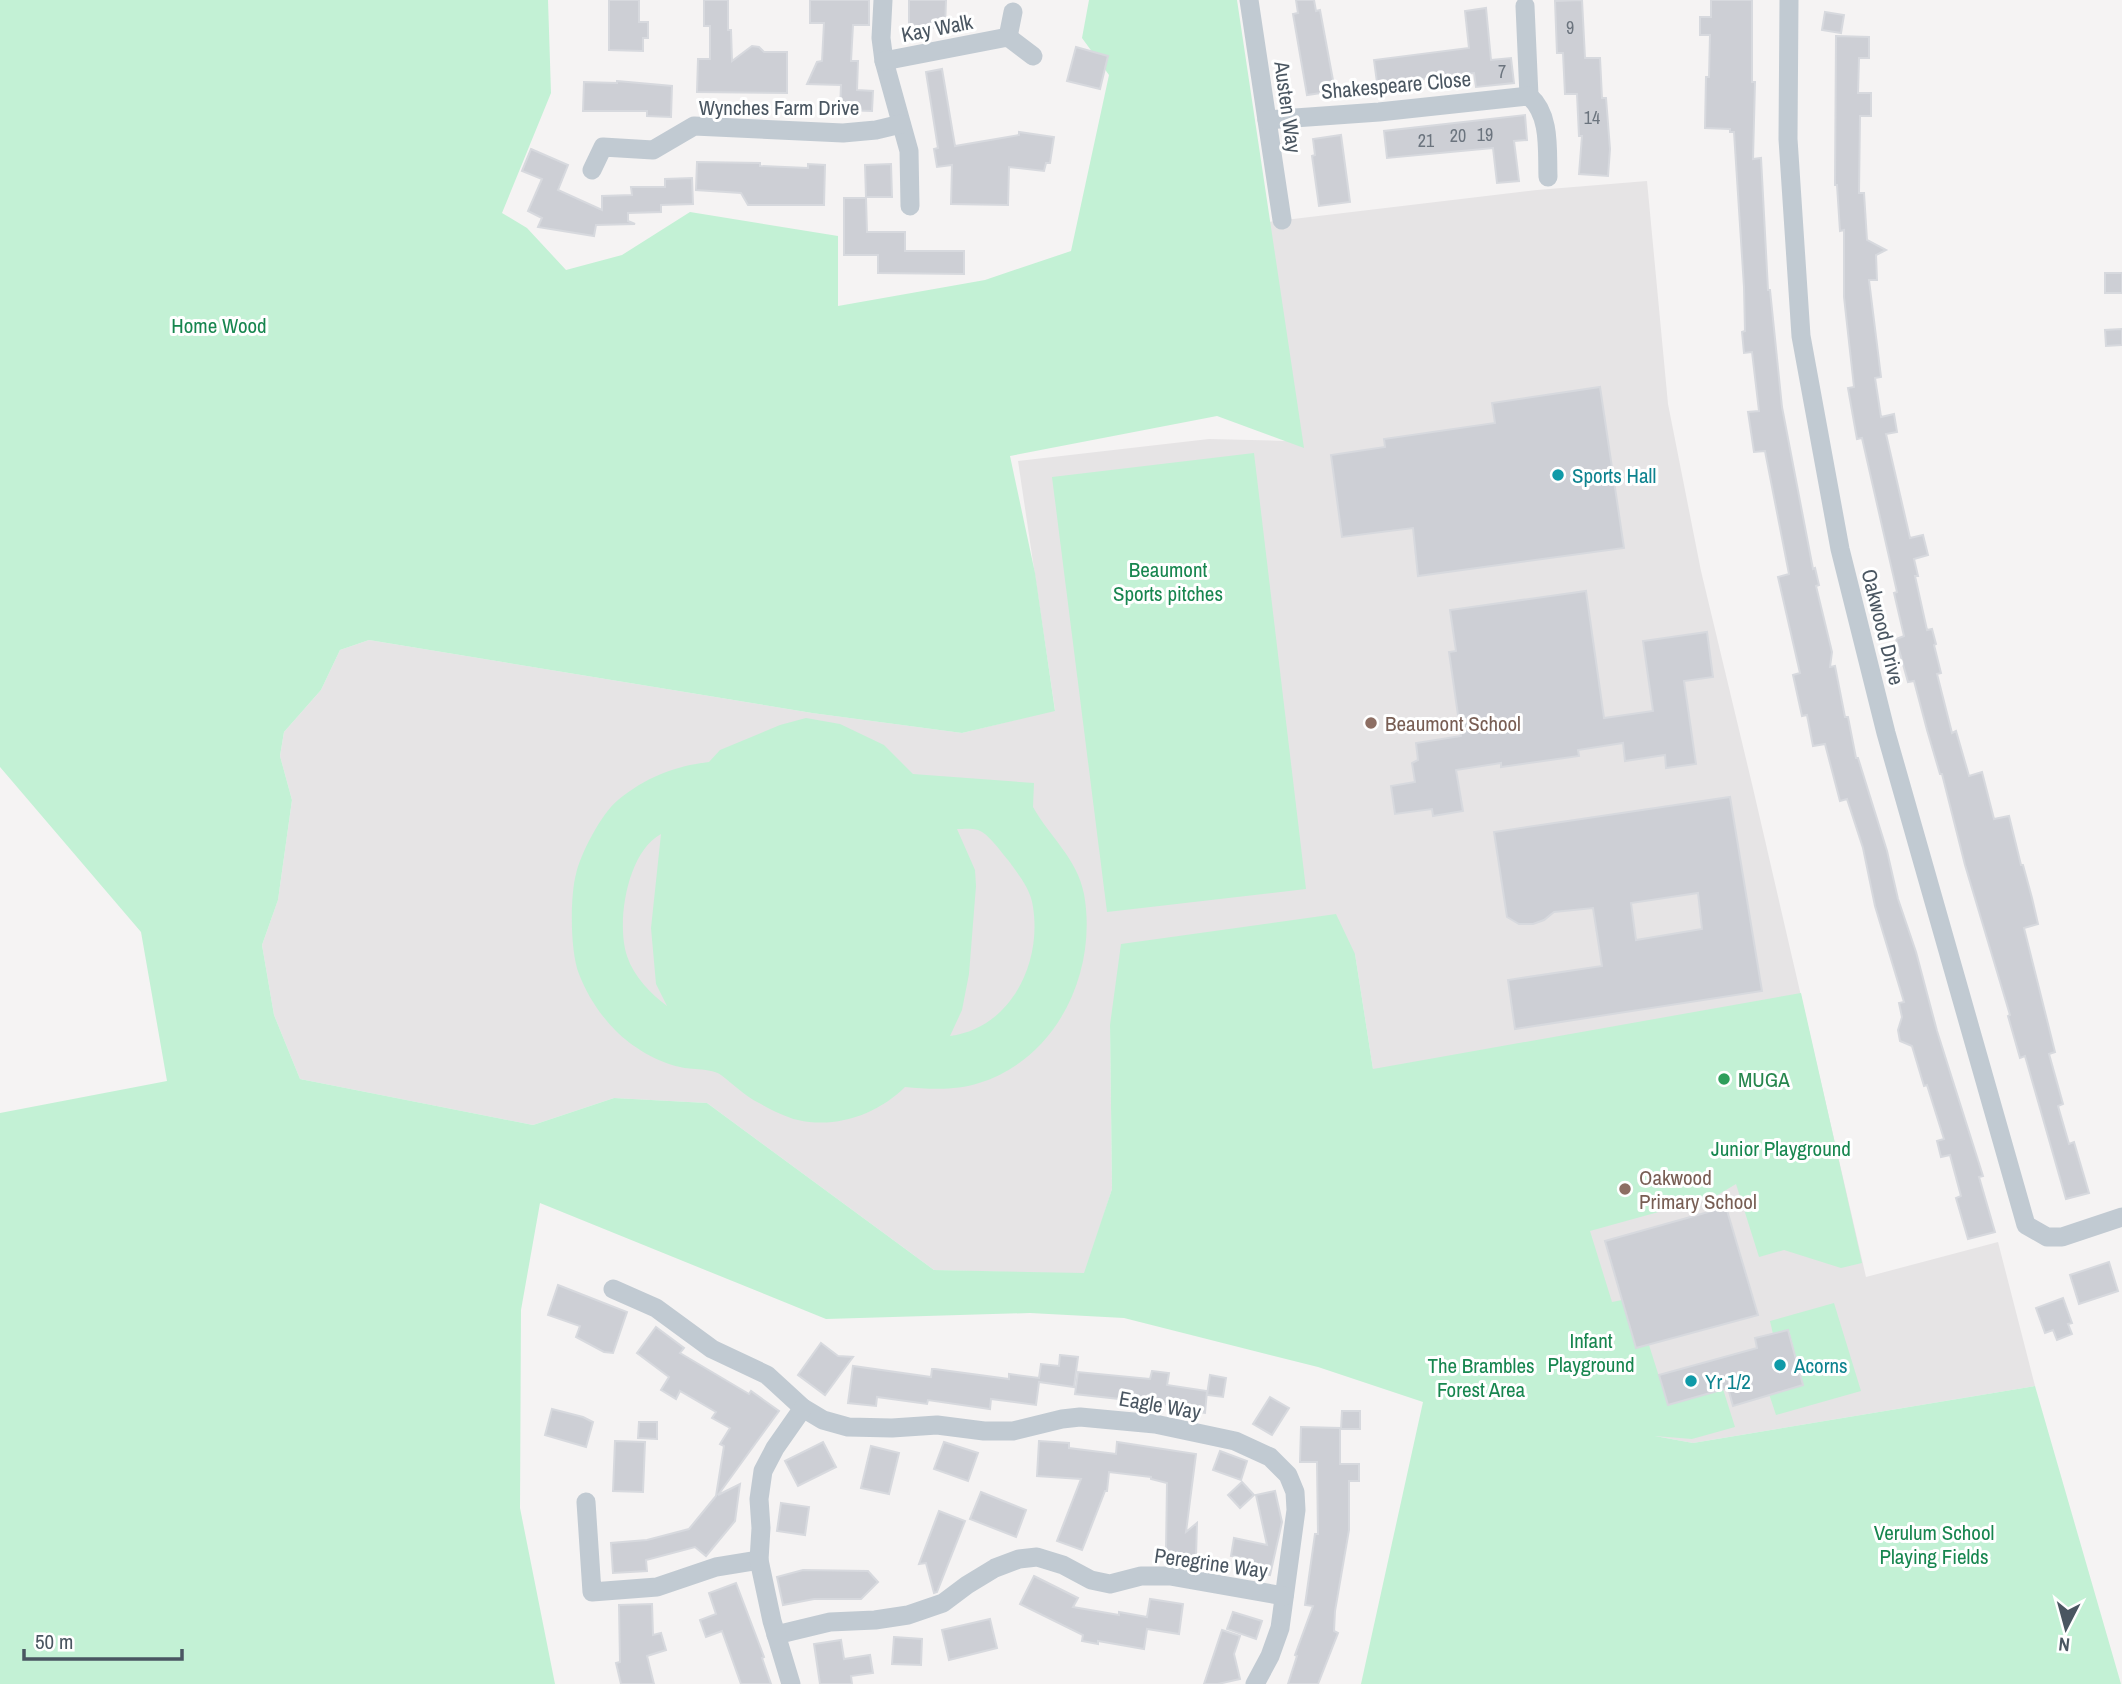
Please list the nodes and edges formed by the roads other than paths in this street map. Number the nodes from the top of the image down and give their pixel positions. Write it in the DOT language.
graph roads {
  1 [pos="883,0"];
  2 [pos="1249,0"];
  3 [pos="1789,0"];
  4 [pos="1525,6"];
  5 [pos="1013,12"];
  6 [pos="1008,37"];
  7 [pos="1033,56"];
  8 [pos="884,61"];
  9 [pos="1529,96"];
  10 [pos="1267,120"];
  11 [pos="901,124"];
  12 [pos="592,170"];
  13 [pos="1548,177"];
  14 [pos="910,206"];
  15 [pos="1282,220"];
  16 [pos="2122,1217"];
  17 [pos="613,1289"];
  18 [pos="803,1408"];
  19 [pos="586,1502"];
  20 [pos="759,1560"];
  21 [pos="1284,1596"];
  22 [pos="776,1635"];
  23 [pos="791,1684"];
  24 [pos="1255,1684"];
  1 -- 8 [label="street"];
  2 -- 10 [label="street, Austen Way"];
  3 -- 16 [label="street, Oakwood Drive"];
  4 -- 9 [label="street"];
  5 -- 6 [label="street"];
  6 -- 7 [label="street"];
  6 -- 8 [label="street, Kay Walk"];
  8 -- 11 [label="street"];
  9 -- 10 [label="street, Shakespeare Close"];
  9 -- 13 [label="street"];
  10 -- 15 [label="street, Austen Way"];
  11 -- 12 [label="street, Wynches Farm Drive"];
  11 -- 14 [label="street"];
  17 -- 18 [label="street, Eagle Way"];
  18 -- 20 [label="street"];
  18 -- 21 [label="street, Eagle Way"];
  19 -- 20 [label="street"];
  20 -- 22 [label="street"];
  21 -- 22 [label="street, Peregrine Way"];
  21 -- 24 [label="street, Eagle Way"];
  22 -- 23 [label="street"];
}
